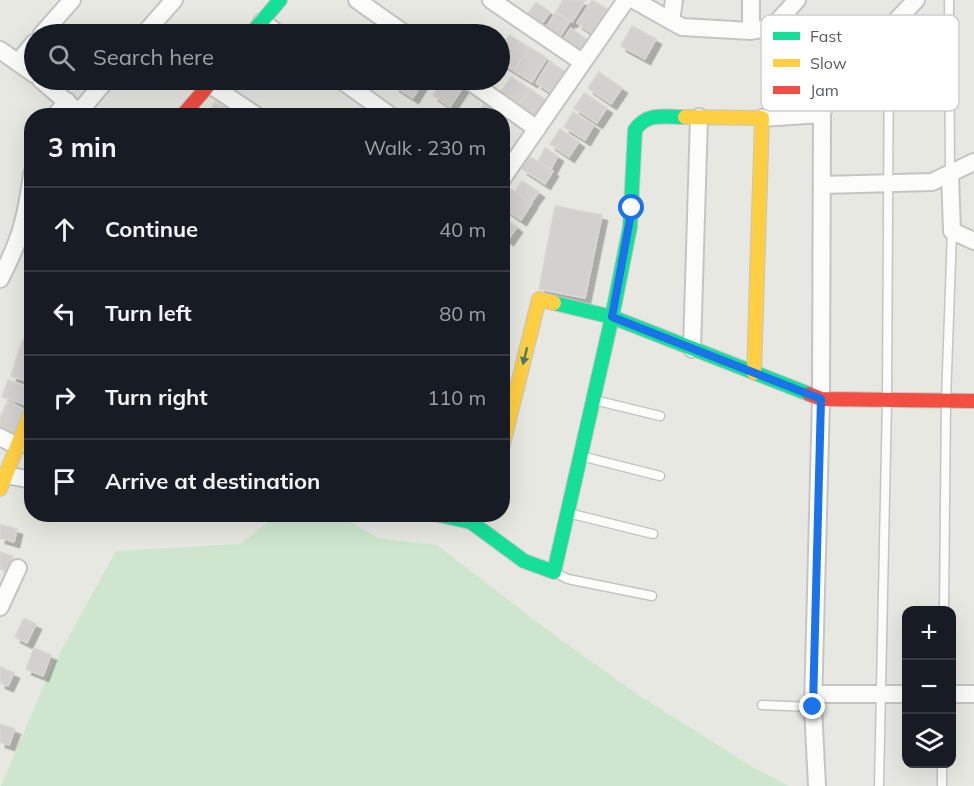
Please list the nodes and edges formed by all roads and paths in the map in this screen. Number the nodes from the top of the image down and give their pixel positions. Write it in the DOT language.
graph roads {
  1 [pos="72,0"];
  2 [pos="174,0"];
  3 [pos="280,0"];
  4 [pos="357,0"];
  5 [pos="490,0"];
  6 [pos="626,0"];
  7 [pos="634,0"];
  8 [pos="674,0"];
  9 [pos="751,0"];
  10 [pos="797,0"];
  11 [pos="916,0"];
  12 [pos="949,0"];
  13 [pos="783,15"];
  14 [pos="900,15"];
  15 [pos="949,15"];
  16 [pos="671,21"];
  17 [pos="51,24"];
  18 [pos="153,24"];
  19 [pos="259,24"];
  20 [pos="391,24"];
  21 [pos="761,29"];
  22 [pos="751,31"];
  23 [pos="0,50"];
  24 [pos="24,56"];
  25 [pos="19,62"];
  26 [pos="582,62"];
  27 [pos="24,66"];
  28 [pos="53,90"];
  29 [pos="96,90"];
  30 [pos="204,90"];
  31 [pos="222,90"];
  32 [pos="355,90"];
  33 [pos="482,90"];
  34 [pos="74,108"];
  35 [pos="78,108"];
  36 [pos="189,108"];
  37 [pos="246,108"];
  38 [pos="380,108"];
  39 [pos="507,108"];
  40 [pos="510,110"];
  41 [pos="823,111"];
  42 [pos="889,111"];
  43 [pos="950,111"];
  44 [pos="822,114"];
  45 [pos="699,117"];
  46 [pos="762,118"];
  47 [pos="537,129"];
  48 [pos="974,162"];
  49 [pos="510,168"];
  50 [pos="950,174"];
  51 [pos="823,185"];
  52 [pos="889,185"];
  53 [pos="24,227"];
  54 [pos="952,231"];
  55 [pos="974,241"];
  56 [pos="0,279"];
  57 [pos="612,317"];
  58 [pos="692,349"];
  59 [pos="754,374"];
  60 [pos="821,399"];
  61 [pos="593,400"];
  62 [pos="887,400"];
  63 [pos="946,401"];
  64 [pos="974,401"];
  65 [pos="510,416"];
  66 [pos="660,416"];
  67 [pos="24,429"];
  68 [pos="0,437"];
  69 [pos="17,446"];
  70 [pos="581,456"];
  71 [pos="660,476"];
  72 [pos="24,481"];
  73 [pos="3,482"];
  74 [pos="568,513"];
  75 [pos="485,523"];
  76 [pos="653,534"];
  77 [pos="18,568"];
  78 [pos="554,572"];
  79 [pos="652,596"];
  80 [pos="944,606"];
  81 [pos="0,607"];
  82 [pos="882,694"];
  83 [pos="902,694"];
  84 [pos="956,694"];
  85 [pos="974,694"];
  86 [pos="813,701"];
  87 [pos="762,705"];
  88 [pos="942,768"];
  89 [pos="817,786"];
  90 [pos="879,786"];
  91 [pos="942,786"];
  1 -- 17 [label="street"];
  2 -- 18 [label="street"];
  3 -- 19 [label="street"];
  4 -- 20 [label="street"];
  5 -- 26 [label="street"];
  6 -- 26 [label="street"];
  7 -- 16 [label="street"];
  8 -- 16 [label="street"];
  9 -- 22 [label="street"];
  10 -- 13 [label="street"];
  11 -- 14 [label="street"];
  12 -- 15 [label="lane"];
  16 -- 22 [label="street"];
  21 -- 22 [label="street"];
  23 -- 25 [label="street"];
  24 -- 25 [label="street"];
  25 -- 27 [label="street"];
  26 -- 47 [label="street"];
  28 -- 34 [label="street"];
  29 -- 35 [label="street"];
  30 -- 36 [label="street"];
  31 -- 37 [label="street"];
  32 -- 38 [label="street"];
  33 -- 39 [label="street"];
  40 -- 47 [label="street"];
  41 -- 44 [label="street"];
  42 -- 52 [label="lane"];
  43 -- 50 [label="lane"];
  44 -- 46 [label="street"];
  44 -- 51 [label="street"];
  45 -- 46 [label="street"];
  45 -- 57 [label="street"];
  45 -- 58 [label="street"];
  46 -- 59 [label="street"];
  47 -- 49 [label="street"];
  48 -- 50 [label="street"];
  50 -- 52 [label="street"];
  50 -- 54 [label="street"];
  51 -- 52 [label="street"];
  51 -- 60 [label="street"];
  52 -- 62 [label="lane"];
  53 -- 56 [label="street"];
  54 -- 55 [label="street"];
  54 -- 63 [label="lane"];
  57 -- 58 [label="street"];
  57 -- 61 [label="street"];
  57 -- 65 [label="street, one-way"];
  58 -- 59 [label="street"];
  59 -- 60 [label="street"];
  60 -- 62 [label="street"];
  60 -- 86 [label="street"];
  61 -- 66 [label="lane"];
  61 -- 70 [label="street"];
  62 -- 63 [label="street"];
  62 -- 82 [label="lane"];
  63 -- 64 [label="street"];
  63 -- 80 [label="lane"];
  67 -- 69 [label="street"];
  68 -- 69 [label="street"];
  69 -- 73 [label="street"];
  70 -- 71 [label="lane"];
  70 -- 74 [label="street"];
  72 -- 73 [label="street"];
  74 -- 76 [label="lane"];
  74 -- 78 [label="street"];
  75 -- 78 [label="street"];
  77 -- 81 [label="street"];
  78 -- 79 [label="lane"];
  82 -- 83 [label="street"];
  82 -- 86 [label="street"];
  82 -- 90 [label="lane"];
  84 -- 85 [label="street"];
  86 -- 87 [label="lane"];
  86 -- 89 [label="street"];
  88 -- 91 [label="lane"];
}
